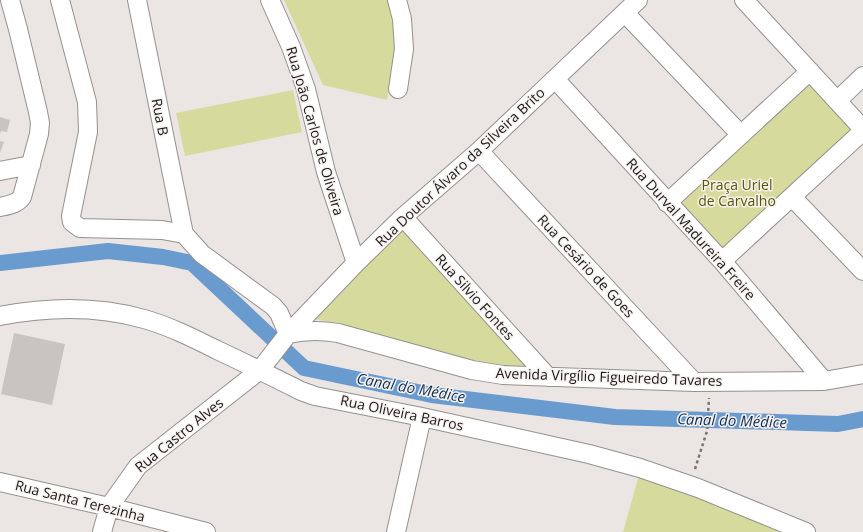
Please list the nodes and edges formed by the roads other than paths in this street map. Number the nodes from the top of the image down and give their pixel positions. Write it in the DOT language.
graph roads {
  1 [pos="10,0"];
  2 [pos="60,0"];
  3 [pos="137,0"];
  4 [pos="270,0"];
  5 [pos="397,0"];
  6 [pos="638,0"];
  7 [pos="744,0"];
  8 [pos="625,12"];
  9 [pos="810,71"];
  10 [pos="863,76"];
  11 [pos="555,79"];
  12 [pos="398,89"];
  13 [pos="837,101"];
  14 [pos="863,130"];
  15 [pos="741,135"];
  16 [pos="478,151"];
  17 [pos="31,165"];
  18 [pos="0,171"];
  19 [pos="792,196"];
  20 [pos="667,203"];
  21 [pos="0,207"];
  22 [pos="403,218"];
  23 [pos="184,234"];
  24 [pos="722,261"];
  25 [pos="356,263"];
  26 [pos="863,271"];
  27 [pos="0,316"];
  28 [pos="287,336"];
  29 [pos="261,368"];
  30 [pos="863,374"];
  31 [pos="548,377"];
  32 [pos="824,381"];
  33 [pos="694,382"];
  34 [pos="422,417"];
  35 [pos="0,482"];
  36 [pos="109,507"];
  37 [pos="102,532"];
  38 [pos="206,532"];
  39 [pos="396,532"];
  40 [pos="806,532"];
  1 -- 17 [label="street"];
  2 -- 23 [label="street"];
  3 -- 23 [label="street, Rua B"];
  4 -- 25 [label="street, Rua João Carlos de Oliveira"];
  5 -- 12 [label="street"];
  6 -- 8 [label="street, Rua Doutor Álvaro da Silveira Brito"];
  7 -- 9 [label="street"];
  8 -- 11 [label="street, Rua Doutor Álvaro da Silveira Brito"];
  8 -- 15 [label="street"];
  9 -- 13 [label="street"];
  9 -- 15 [label="street"];
  10 -- 13 [label="street"];
  11 -- 16 [label="street, Rua Doutor Álvaro da Silveira Brito"];
  11 -- 20 [label="street, Rua Durval Madureira Freire"];
  13 -- 14 [label="street"];
  14 -- 19 [label="street"];
  15 -- 20 [label="street"];
  16 -- 22 [label="street, Rua Doutor Álvaro da Silveira Brito"];
  16 -- 33 [label="street, Rua Cesário de Goes"];
  17 -- 18 [label="street"];
  17 -- 21 [label="street"];
  19 -- 24 [label="street"];
  19 -- 26 [label="street"];
  20 -- 24 [label="street, Rua Durval Madureira Freire"];
  22 -- 25 [label="street, Rua Doutor Álvaro da Silveira Brito"];
  22 -- 31 [label="street, Rua Silvio Fontes"];
  23 -- 28 [label="street"];
  24 -- 32 [label="street, Rua Durval Madureira Freire"];
  25 -- 28 [label="street, Rua Doutor Álvaro da Silveira Brito"];
  27 -- 29 [label="street, Rua Oliveira Barros"];
  28 -- 29 [label="street, Rua Castro Alves"];
  28 -- 31 [label="street, Avenida Virgílio Figueiredo Tavares"];
  29 -- 34 [label="street, Rua Oliveira Barros"];
  29 -- 36 [label="street, Rua Castro Alves"];
  30 -- 32 [label="street, Avenida Virgílio Figueiredo Tavares"];
  31 -- 33 [label="street, Avenida Virgílio Figueiredo Tavares"];
  32 -- 33 [label="street, Avenida Virgílio Figueiredo Tavares"];
  34 -- 39 [label="street"];
  34 -- 40 [label="street, Rua Oliveira Barros"];
  35 -- 36 [label="street, Rua Santa Terezinha"];
  36 -- 37 [label="street, Rua Castro Alves"];
  36 -- 38 [label="street, Rua Santa Terezinha"];
}
